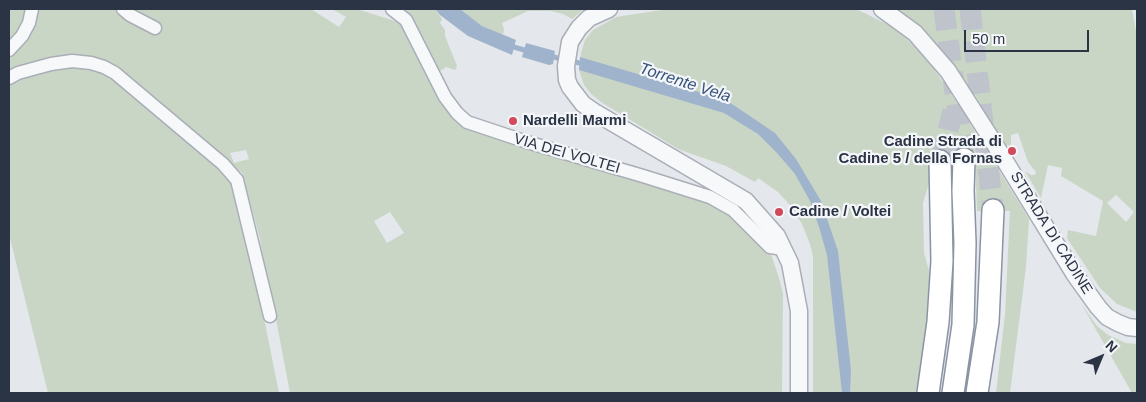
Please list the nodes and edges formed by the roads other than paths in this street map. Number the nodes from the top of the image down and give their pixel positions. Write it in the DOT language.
graph roads {
  1 [pos="32,9"];
  2 [pos="123,9"];
  3 [pos="392,9"];
  4 [pos="609,9"];
  5 [pos="882,9"];
  6 [pos="155,28"];
  7 [pos="9,50"];
  8 [pos="9,78"];
  9 [pos="964,159"];
  10 [pos="940,161"];
  11 [pos="993,210"];
  12 [pos="784,249"];
  13 [pos="270,316"];
  14 [pos="1137,328"];
  15 [pos="798,392"];
  16 [pos="928,393"];
  17 [pos="953,393"];
  18 [pos="977,393"];
  1 -- 7 [label="street"];
  2 -- 6 [label="street"];
  3 -- 12 [label="street, VIA DEI VOLTEI"];
  4 -- 12 [label="street"];
  5 -- 14 [label="street, STRADA DI CADINE"];
  8 -- 13 [label="street"];
  9 -- 17 [label="highway"];
  10 -- 16 [label="highway"];
  11 -- 18 [label="highway"];
  12 -- 15 [label="street"];
}
